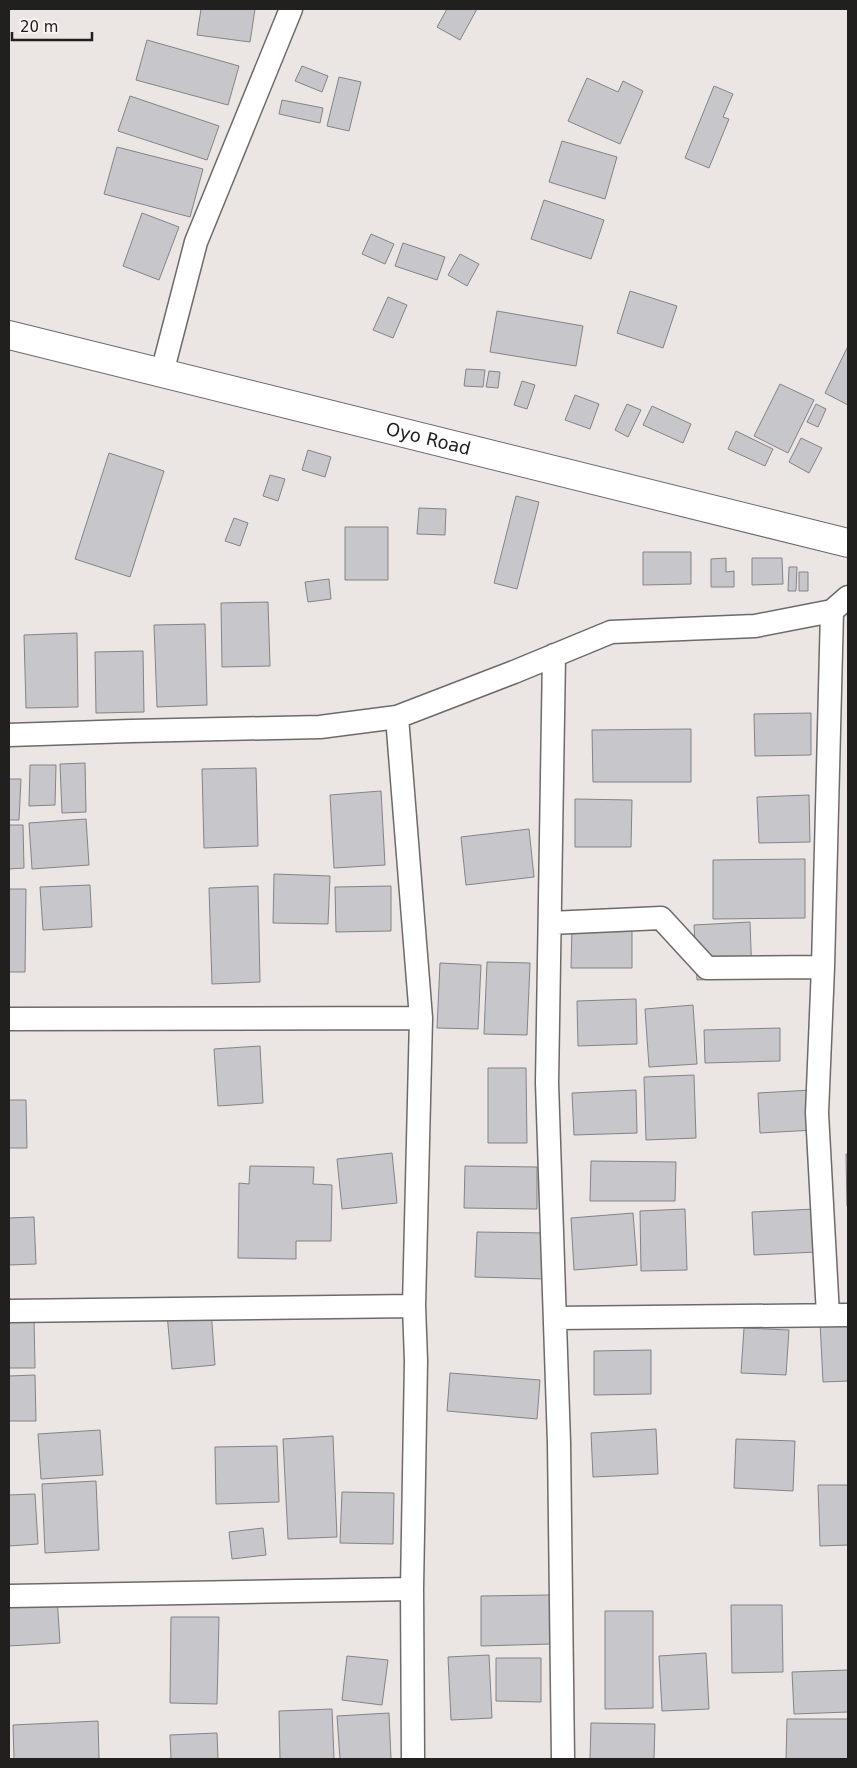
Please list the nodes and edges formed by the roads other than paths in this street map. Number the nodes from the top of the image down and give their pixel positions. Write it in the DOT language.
graph roads {
  1 [pos="291,9"];
  2 [pos="9,334"];
  3 [pos="162,373"];
  4 [pos="848,543"];
  5 [pos="840,604"];
  6 [pos="554,655"];
  7 [pos="397,717"];
  8 [pos="9,736"];
  9 [pos="550,923"];
  10 [pos="823,968"];
  11 [pos="421,1018"];
  12 [pos="9,1019"];
  13 [pos="414,1306"];
  14 [pos="9,1311"];
  15 [pos="838,1315"];
  16 [pos="555,1318"];
  17 [pos="412,1589"];
  18 [pos="9,1596"];
  19 [pos="413,1759"];
  20 [pos="563,1759"];
  1 -- 3 [label="street"];
  2 -- 3 [label="street, Oyo Road"];
  3 -- 4 [label="street, Oyo Road"];
  5 -- 6 [label="street"];
  5 -- 10 [label="street"];
  6 -- 7 [label="street"];
  6 -- 9 [label="street"];
  7 -- 8 [label="street"];
  7 -- 11 [label="street"];
  9 -- 10 [label="street"];
  9 -- 16 [label="street"];
  10 -- 15 [label="street"];
  11 -- 12 [label="street"];
  11 -- 13 [label="street"];
  13 -- 14 [label="street"];
  13 -- 17 [label="street"];
  15 -- 16 [label="street"];
  16 -- 20 [label="street"];
  17 -- 18 [label="street"];
  17 -- 19 [label="street"];
}
